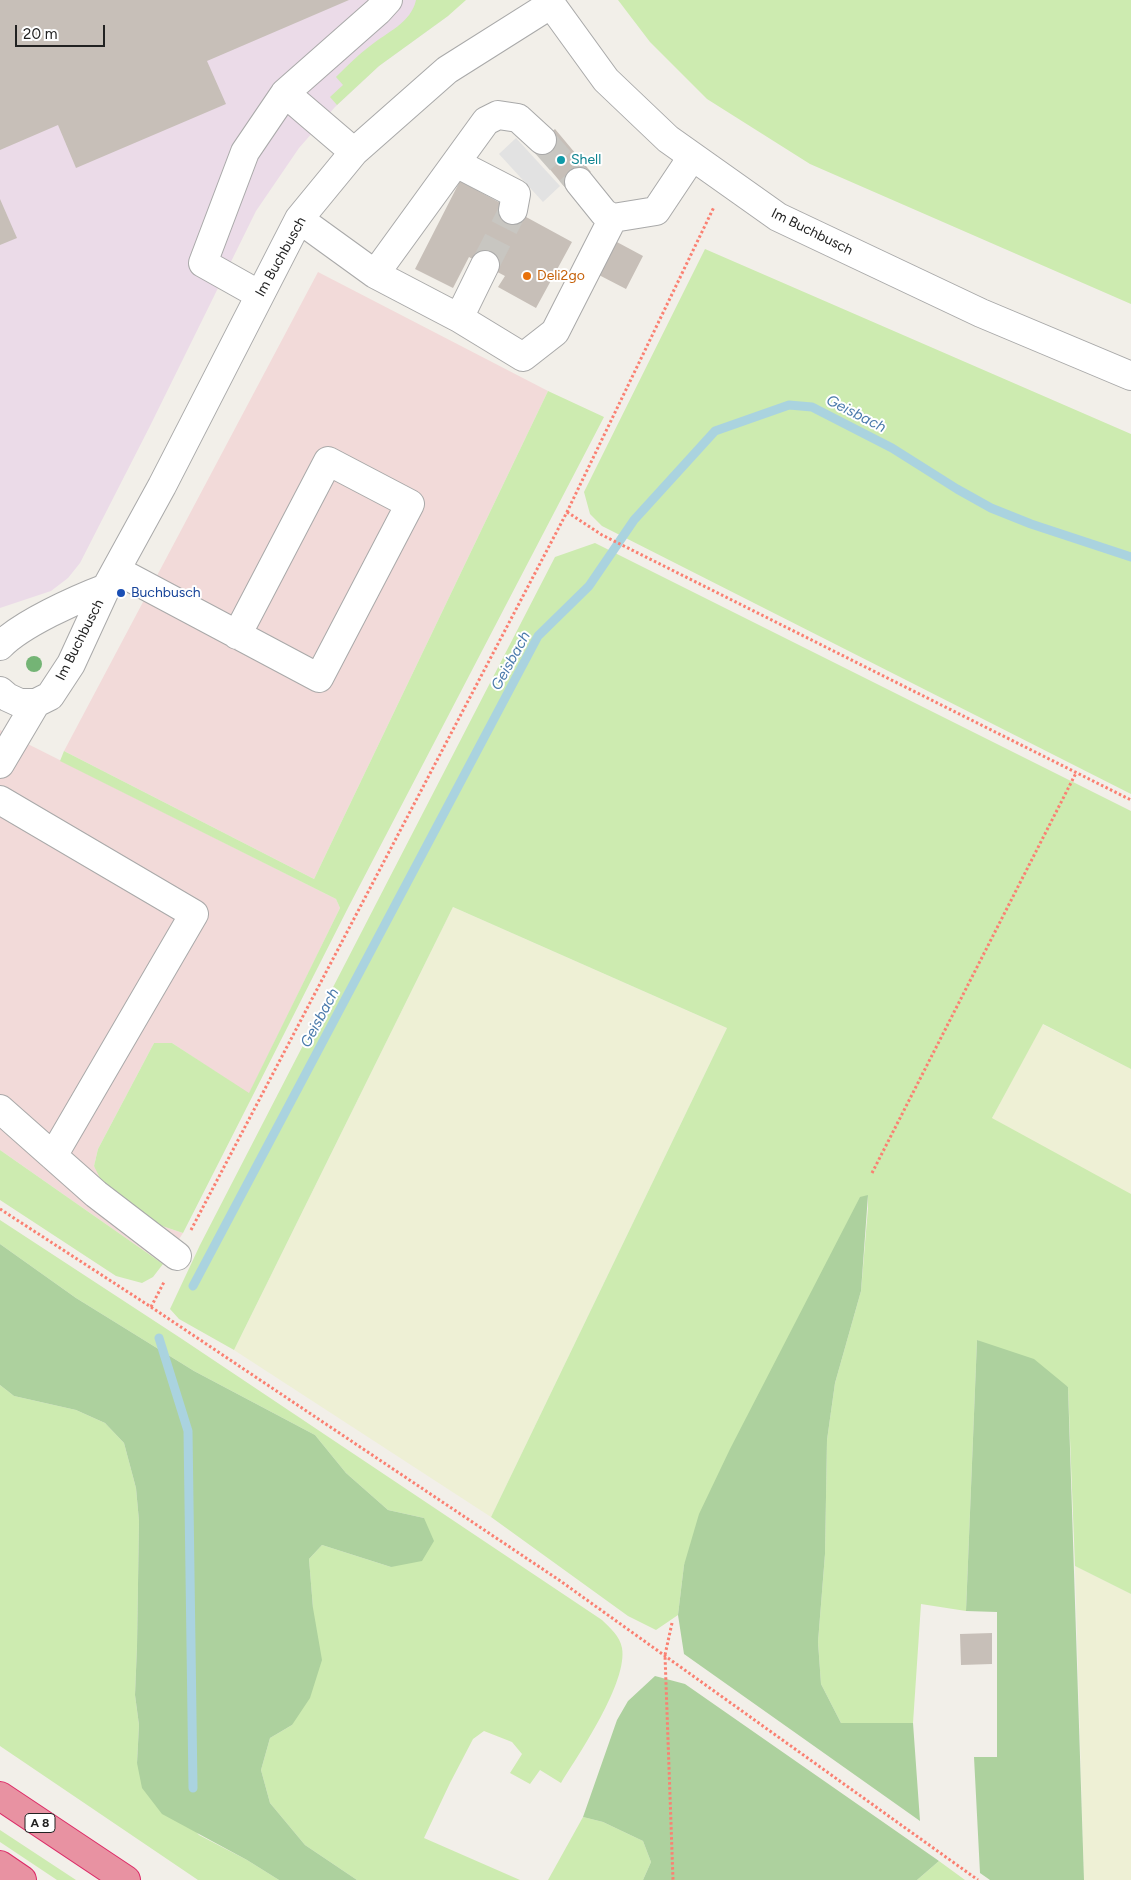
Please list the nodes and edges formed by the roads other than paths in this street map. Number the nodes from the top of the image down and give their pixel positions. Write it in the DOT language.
graph roads {
  1 [pos="388,0"];
  2 [pos="549,2"];
  3 [pos="285,93"];
  4 [pos="542,140"];
  5 [pos="354,152"];
  6 [pos="692,157"];
  7 [pos="456,163"];
  8 [pos="579,182"];
  9 [pos="513,210"];
  10 [pos="613,218"];
  11 [pos="299,219"];
  12 [pos="485,265"];
  13 [pos="375,274"];
  14 [pos="260,295"];
  15 [pos="458,318"];
  16 [pos="1131,376"];
  17 [pos="111,579"];
  18 [pos="237,635"];
  19 [pos="0,646"];
  20 [pos="0,691"];
  21 [pos="36,702"];
  22 [pos="0,764"];
  23 [pos="0,800"];
  24 [pos="0,1109"];
  25 [pos="53,1156"];
  26 [pos="177,1256"];
  27 [pos="0,1796"];
  28 [pos="0,1865"];
  29 [pos="22,1880"];
  30 [pos="126,1880"];
  1 -- 3 [label="street"];
  2 -- 5 [label="street, Im Buchbusch"];
  2 -- 6 [label="street, Im Buchbusch"];
  3 -- 5 [label="street"];
  3 -- 14 [label="street"];
  4 -- 7 [label="street"];
  5 -- 11 [label="street, Im Buchbusch"];
  6 -- 10 [label="street"];
  6 -- 16 [label="street, Im Buchbusch"];
  7 -- 9 [label="street"];
  7 -- 13 [label="street"];
  8 -- 10 [label="street"];
  10 -- 15 [label="street"];
  11 -- 13 [label="street"];
  11 -- 14 [label="street, Im Buchbusch"];
  12 -- 15 [label="street"];
  13 -- 15 [label="street"];
  14 -- 17 [label="street, Im Buchbusch"];
  17 -- 18 [label="street"];
  17 -- 19 [label="street, Im Buchbusch"];
  17 -- 21 [label="street, Im Buchbusch"];
  18 -- 18 [label="street"];
  20 -- 21 [label="street"];
  21 -- 22 [label="street"];
  23 -- 25 [label="street"];
  24 -- 25 [label="street"];
  25 -- 26 [label="street"];
  27 -- 30 [label="highway, A 8"];
  28 -- 29 [label="highway"];
}
